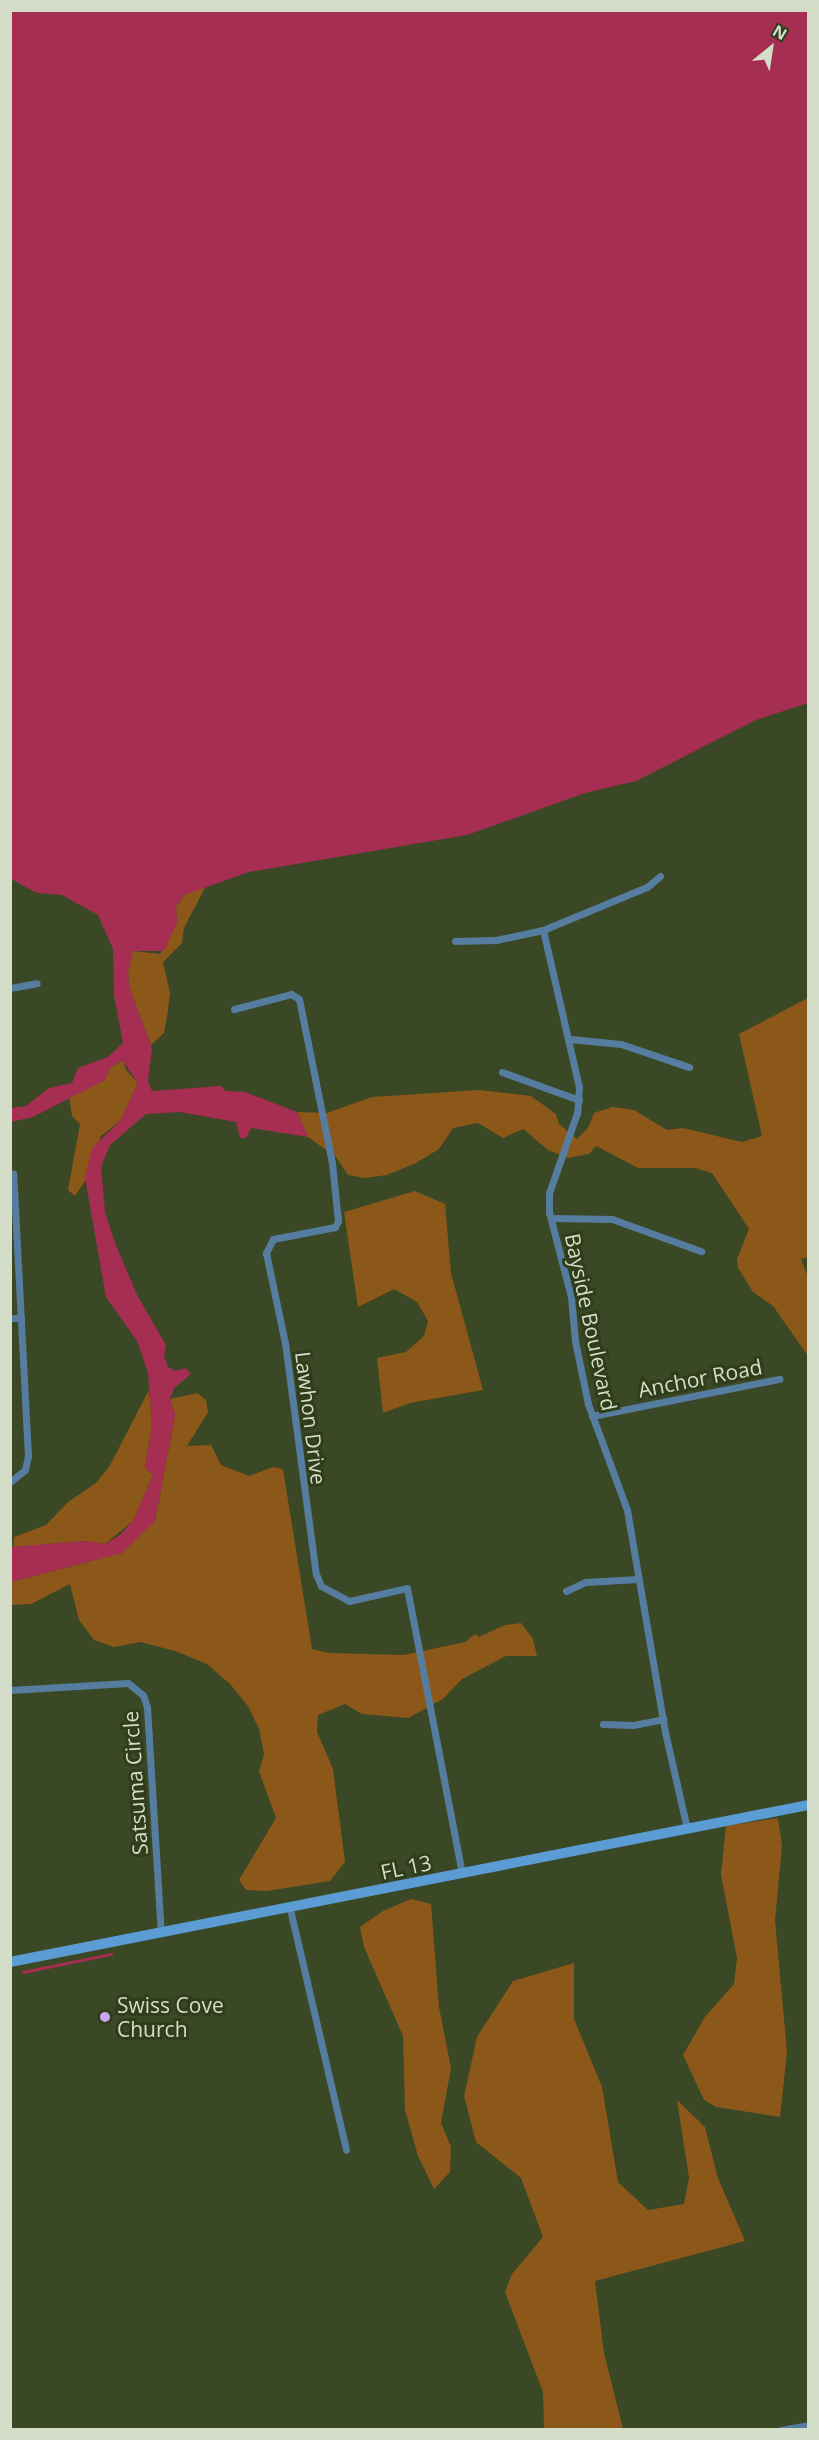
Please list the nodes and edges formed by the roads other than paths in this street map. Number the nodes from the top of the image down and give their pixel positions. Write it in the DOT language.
graph roads {
  1 [pos="660,876"];
  2 [pos="543,930"];
  3 [pos="455,941"];
  4 [pos="37,983"];
  5 [pos="10,988"];
  6 [pos="234,1009"];
  7 [pos="570,1039"];
  8 [pos="689,1067"];
  9 [pos="502,1072"];
  10 [pos="579,1100"];
  11 [pos="12,1173"];
  12 [pos="551,1218"];
  13 [pos="701,1251"];
  14 [pos="10,1318"];
  15 [pos="21,1318"];
  16 [pos="779,1379"];
  17 [pos="592,1416"];
  18 [pos="10,1482"];
  19 [pos="638,1579"];
  20 [pos="566,1591"];
  21 [pos="10,1690"];
  22 [pos="663,1719"];
  23 [pos="603,1724"];
  24 [pos="808,1804"];
  25 [pos="687,1829"];
  26 [pos="462,1874"];
  27 [pos="290,1909"];
  28 [pos="161,1933"];
  29 [pos="10,1962"];
  30 [pos="346,2150"];
  31 [pos="808,2425"];
  32 [pos="781,2430"];
  1 -- 2 [label="street"];
  2 -- 3 [label="street"];
  2 -- 7 [label="street, Bayside Boulevard"];
  4 -- 5 [label="street"];
  6 -- 26 [label="street, Lawhon Drive"];
  7 -- 8 [label="street"];
  7 -- 10 [label="street, Bayside Boulevard"];
  9 -- 10 [label="street"];
  10 -- 12 [label="street, Bayside Boulevard"];
  11 -- 15 [label="street"];
  12 -- 13 [label="street"];
  12 -- 17 [label="street, Bayside Boulevard"];
  14 -- 15 [label="street"];
  15 -- 18 [label="street"];
  16 -- 17 [label="street, Anchor Road"];
  17 -- 19 [label="street, Bayside Boulevard"];
  19 -- 20 [label="street"];
  19 -- 22 [label="street, Bayside Boulevard"];
  21 -- 28 [label="street, Satsuma Circle"];
  22 -- 23 [label="street"];
  22 -- 25 [label="street, Bayside Boulevard"];
  24 -- 25 [label="main road, FL 13"];
  25 -- 26 [label="main road, FL 13"];
  26 -- 27 [label="main road, FL 13"];
  27 -- 28 [label="main road, FL 13"];
  27 -- 30 [label="street"];
  28 -- 29 [label="main road, FL 13"];
  31 -- 32 [label="street"];
}
